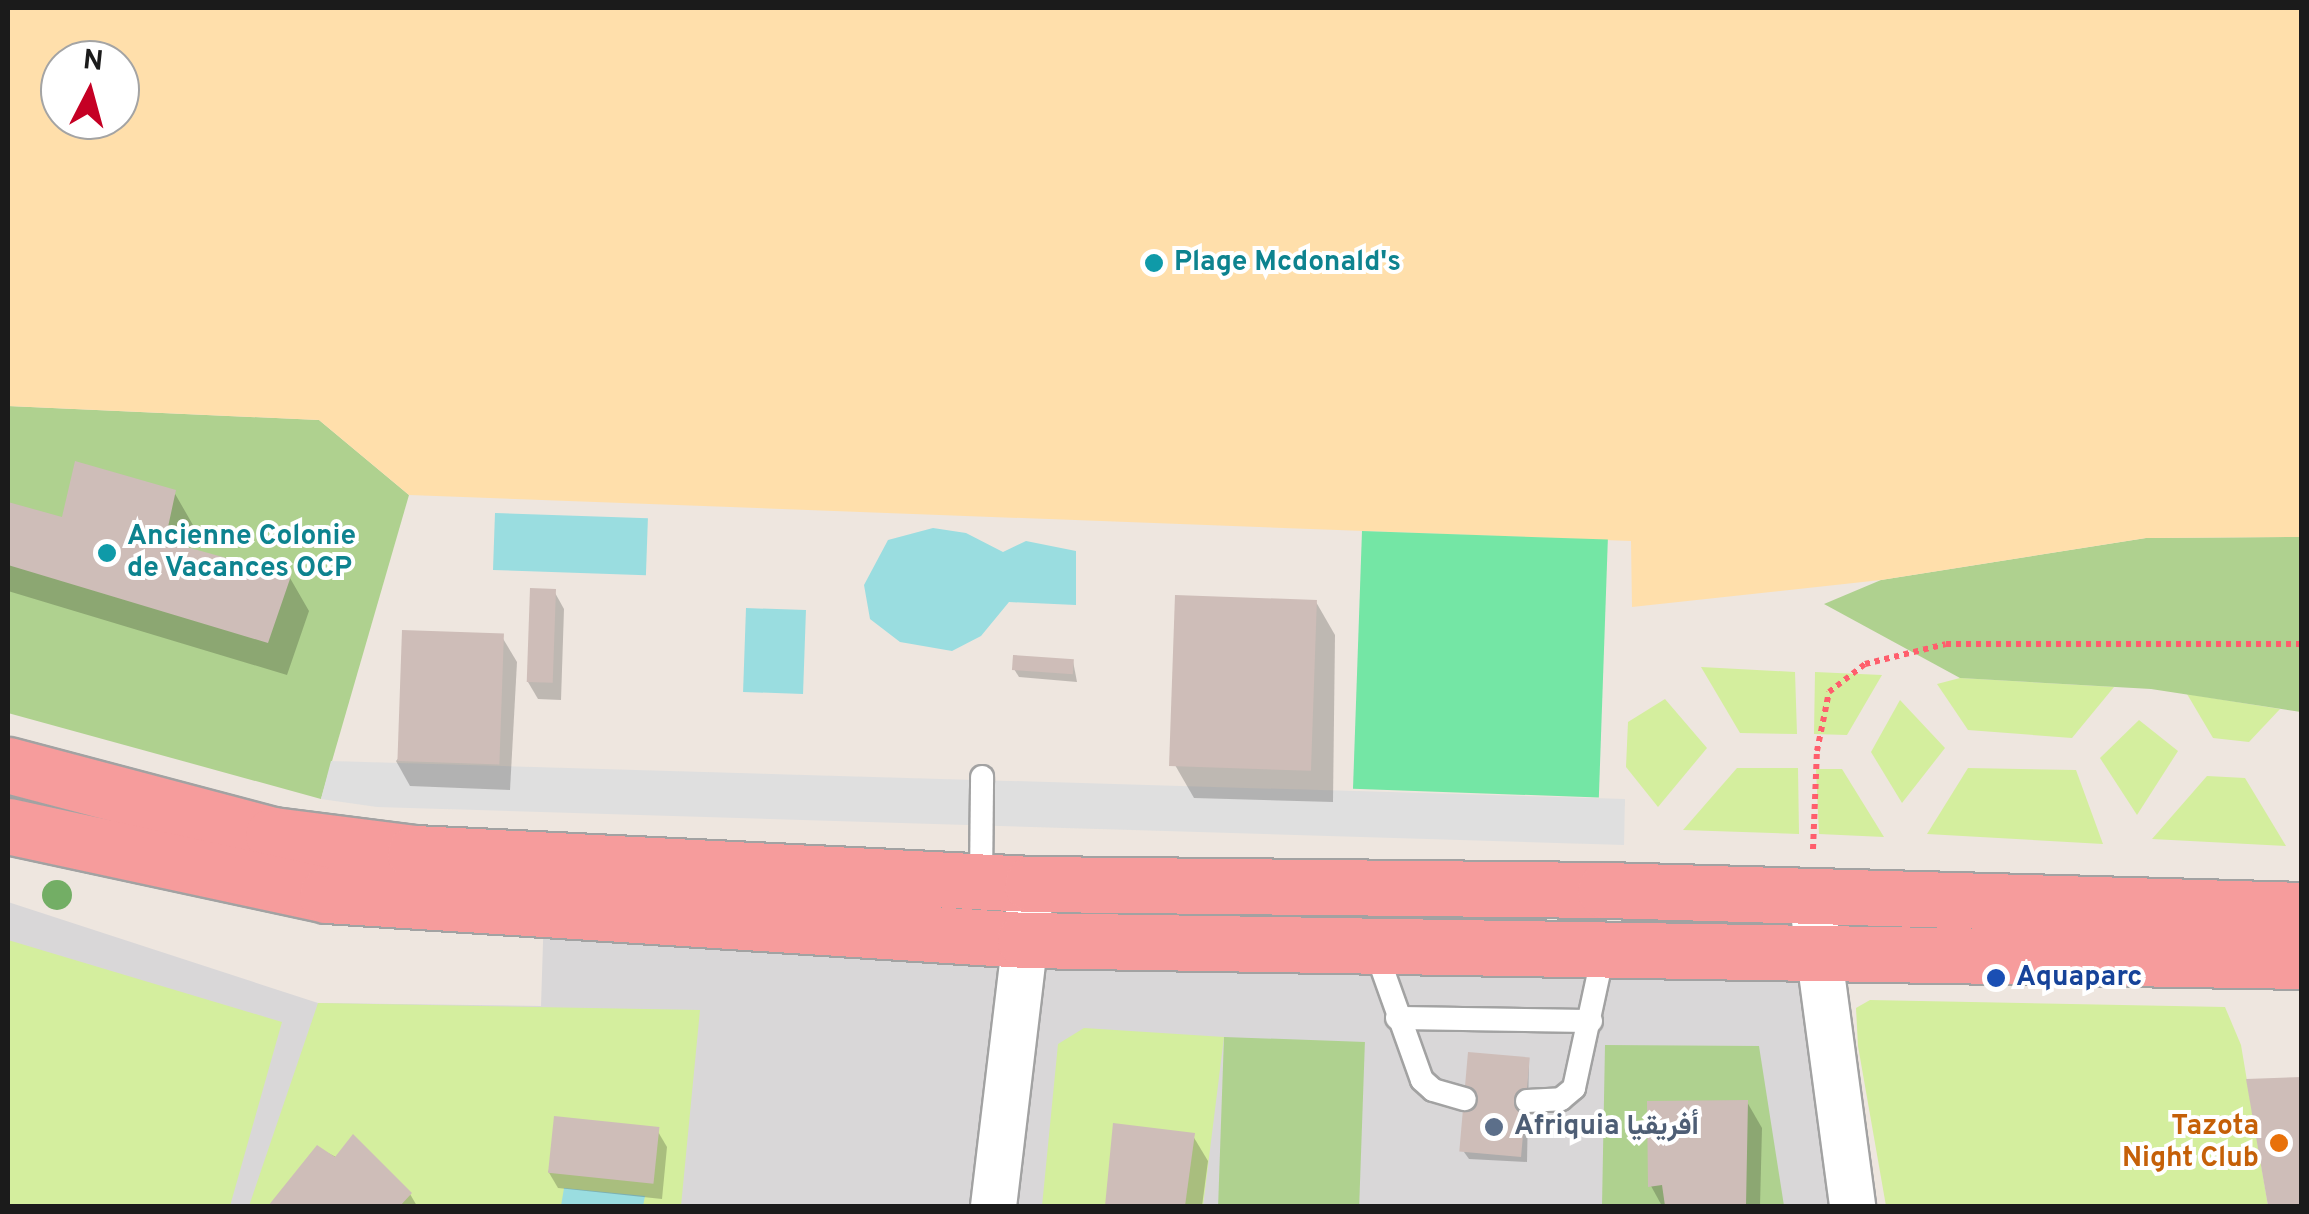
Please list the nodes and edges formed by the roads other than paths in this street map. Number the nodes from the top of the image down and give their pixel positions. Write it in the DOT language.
graph roads {
  1 [pos="20,768"];
  2 [pos="982,777"];
  3 [pos="9,831"];
  4 [pos="1007,883"];
  5 [pos="1369,888"];
  6 [pos="1605,890"];
  7 [pos="1811,897"];
  8 [pos="2302,910"];
  9 [pos="1024,940"];
  10 [pos="1374,946"];
  11 [pos="1604,949"];
  12 [pos="1817,950"];
  13 [pos="2302,961"];
  14 [pos="1397,1018"];
  15 [pos="1591,1022"];
  16 [pos="1465,1099"];
  17 [pos="1527,1102"];
  18 [pos="993,1206"];
  19 [pos="1852,1206"];
  1 -- 3 [label="street"];
  1 -- 4 [label="highway"];
  2 -- 4 [label="lane"];
  3 -- 9 [label="highway"];
  4 -- 5 [label="highway"];
  4 -- 9 [label="street"];
  5 -- 6 [label="highway"];
  5 -- 10 [label="highway"];
  6 -- 7 [label="highway"];
  6 -- 11 [label="highway"];
  7 -- 8 [label="highway"];
  7 -- 12 [label="street"];
  9 -- 10 [label="highway"];
  9 -- 18 [label="street"];
  10 -- 11 [label="highway"];
  10 -- 14 [label="lane"];
  11 -- 12 [label="highway"];
  11 -- 15 [label="lane"];
  12 -- 13 [label="highway"];
  12 -- 19 [label="street"];
  14 -- 15 [label="lane"];
  14 -- 16 [label="lane"];
  15 -- 17 [label="lane"];
}
